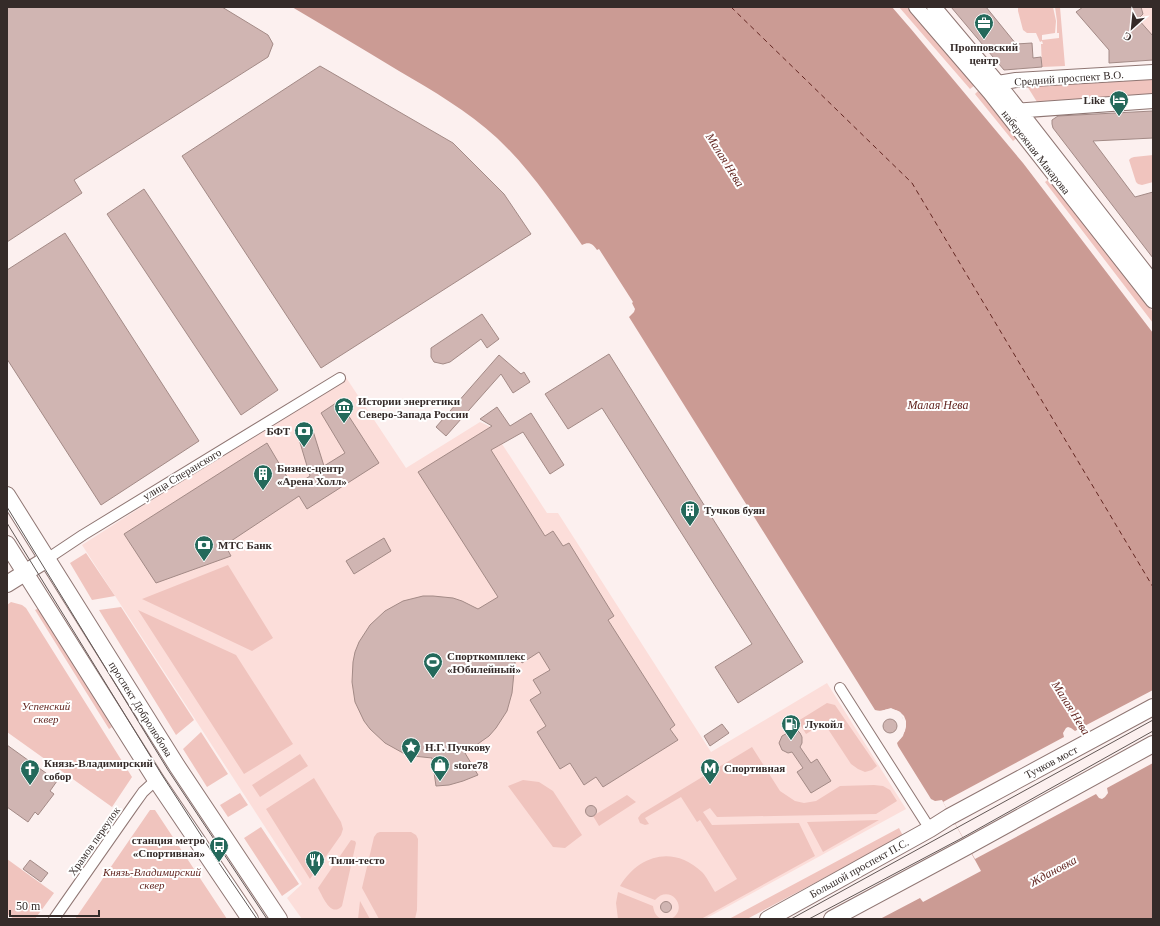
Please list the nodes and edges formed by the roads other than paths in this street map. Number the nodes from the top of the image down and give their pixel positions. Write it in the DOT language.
graph roads {
  1 [pos="916,7"];
  2 [pos="934,7"];
  3 [pos="1153,72"];
  4 [pos="994,88"];
  5 [pos="1153,101"];
  6 [pos="1004,111"];
  7 [pos="1020,111"];
  8 [pos="1153,282"];
  9 [pos="1153,301"];
  10 [pos="340,378"];
  11 [pos="7,495"];
  12 [pos="7,544"];
  13 [pos="47,560"];
  14 [pos="25,573"];
  15 [pos="7,584"];
  16 [pos="840,688"];
  17 [pos="1153,707"];
  18 [pos="1153,744"];
  19 [pos="156,780"];
  20 [pos="950,816"];
  21 [pos="930,829"];
  22 [pos="54,919"];
  23 [pos="250,919"];
  24 [pos="279,919"];
  25 [pos="768,919"];
  26 [pos="832,919"];
  1 -- 4 [label="main road, набережная Макарова"];
  2 -- 4 [label="main road, набережная Макарова"];
  3 -- 4 [label="main road, Средний проспект В.О."];
  4 -- 6 [label="main road, набережная Макарова"];
  4 -- 7 [label="main road, набережная Макарова"];
  5 -- 7 [label="main road"];
  6 -- 7 [label="main road"];
  6 -- 9 [label="main road, набережная Макарова"];
  7 -- 8 [label="main road, набережная Макарова"];
  10 -- 13 [label="street, улица Сперанского"];
  11 -- 13 [label="main road, проспект Добролюбова"];
  12 -- 14 [label="main road"];
  13 -- 14 [label="main road, улица Сперанского"];
  13 -- 24 [label="main road, проспект Добролюбова"];
  14 -- 15 [label="main road, улица Сперанского"];
  14 -- 19 [label="main road"];
  16 -- 21 [label="street"];
  17 -- 20 [label="main road, Тучков мост"];
  18 -- 26 [label="main road"];
  19 -- 22 [label="street, Храмов переулок"];
  19 -- 23 [label="main road"];
  20 -- 21 [label="main road, Большой проспект П.С."];
  21 -- 25 [label="main road, Большой проспект П.С."];
}
